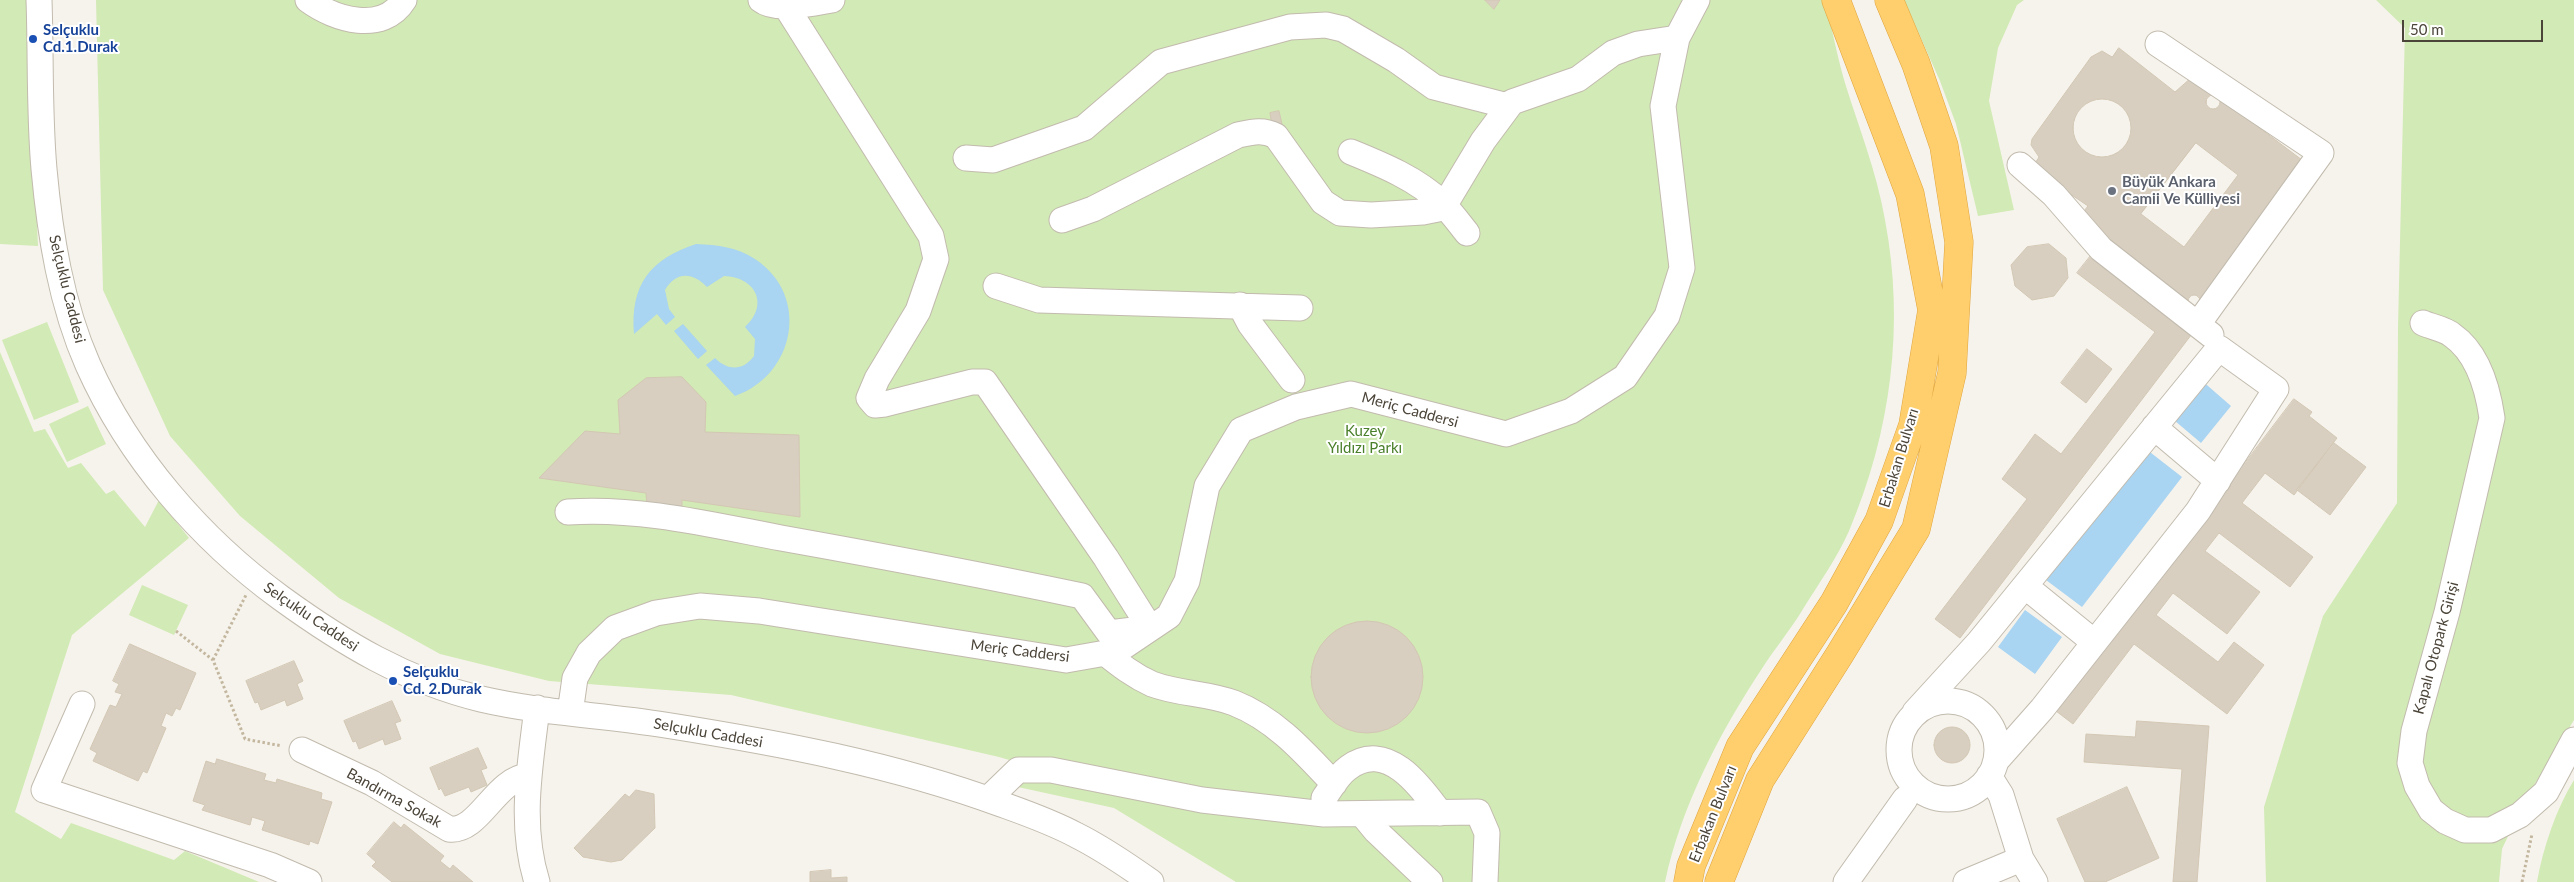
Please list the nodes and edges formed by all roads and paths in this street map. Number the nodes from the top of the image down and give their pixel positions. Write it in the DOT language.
graph roads {
  1 [pos="39,0"];
  2 [pos="308,0"];
  3 [pos="404,0"];
  4 [pos="760,0"];
  5 [pos="832,0"];
  6 [pos="1697,0"];
  7 [pos="1836,0"];
  8 [pos="1889,0"];
  9 [pos="784,2"];
  10 [pos="1677,38"];
  11 [pos="2158,44"];
  12 [pos="1508,106"];
  13 [pos="1351,152"];
  14 [pos="966,158"];
  15 [pos="2020,165"];
  16 [pos="1444,204"];
  17 [pos="1062,220"];
  18 [pos="1467,233"];
  19 [pos="996,286"];
  20 [pos="1240,305"];
  21 [pos="1300,308"];
  22 [pos="2423,323"];
  23 [pos="2198,324"];
  24 [pos="2219,348"];
  25 [pos="1292,380"];
  26 [pos="2154,427"];
  27 [pos="2218,481"];
  28 [pos="568,512"];
  29 [pos="254,578"];
  30 [pos="2025,586"];
  31 [pos="1150,628"];
  32 [pos="176,631"];
  33 [pos="2094,642"];
  34 [pos="1105,653"];
  35 [pos="213,660"];
  36 [pos="82,704"];
  37 [pos="538,708"];
  38 [pos="1915,712"];
  39 [pos="570,713"];
  40 [pos="2574,740"];
  41 [pos="302,750"];
  42 [pos="1993,768"];
  43 [pos="528,776"];
  44 [pos="1334,784"];
  45 [pos="988,799"];
  46 [pos="1313,813"];
  47 [pos="1440,813"];
  48 [pos="1362,814"];
  49 [pos="2533,830"];
  50 [pos="2029,872"];
  51 [pos="529,878"];
  52 [pos="309,882"];
  53 [pos="1151,882"];
  54 [pos="1430,882"];
  55 [pos="1484,882"];
  56 [pos="1688,882"];
  57 [pos="1719,882"];
  58 [pos="1846,882"];
  59 [pos="1868,882"];
  60 [pos="1966,882"];
  61 [pos="2522,882"];
  1 -- 29 [label="street, Selçuklu Caddesi"];
  2 -- 3 [label="street"];
  4 -- 9 [label="street"];
  5 -- 9 [label="street"];
  6 -- 10 [label="street, Meriç Caddersi"];
  7 -- 56 [label="highway, Erbakan Bulvarı"];
  8 -- 57 [label="highway, Erbakan Bulvarı"];
  9 -- 31 [label="street"];
  10 -- 12 [label="street"];
  10 -- 31 [label="street, Meriç Caddersi"];
  11 -- 23 [label="street"];
  12 -- 14 [label="street"];
  12 -- 16 [label="street"];
  13 -- 16 [label="street"];
  15 -- 23 [label="street"];
  16 -- 17 [label="street"];
  16 -- 18 [label="street"];
  19 -- 20 [label="street"];
  20 -- 21 [label="street"];
  20 -- 25 [label="street"];
  22 -- 40 [label="street, Kapalı Otopark Girişi"];
  23 -- 24 [label="street"];
  24 -- 26 [label="street"];
  24 -- 27 [label="street"];
  26 -- 27 [label="street"];
  26 -- 30 [label="street"];
  27 -- 33 [label="street"];
  28 -- 31 [label="street"];
  29 -- 35 [label="path"];
  29 -- 37 [label="street, Selçuklu Caddesi"];
  30 -- 33 [label="street"];
  30 -- 38 [label="street"];
  31 -- 34 [label="street, Meriç Caddersi"];
  32 -- 35 [label="path"];
  33 -- 42 [label="street"];
  34 -- 39 [label="street, Meriç Caddersi"];
  34 -- 44 [label="street"];
  35 -- 41 [label="path"];
  36 -- 52 [label="street"];
  37 -- 39 [label="street, Selçuklu Caddesi"];
  37 -- 43 [label="street"];
  38 -- 42 [label="street"];
  38 -- 42 [label="street"];
  39 -- 45 [label="street, Selçuklu Caddesi"];
  41 -- 43 [label="street, Bandırma Sokak"];
  42 -- 50 [label="street"];
  43 -- 51 [label="street"];
  44 -- 46 [label="street"];
  44 -- 47 [label="street"];
  45 -- 46 [label="street"];
  45 -- 53 [label="street, Selçuklu Caddesi"];
  46 -- 48 [label="street"];
  47 -- 48 [label="street"];
  47 -- 55 [label="street"];
  48 -- 54 [label="street"];
  49 -- 61 [label="path"];
  50 -- 60 [label="street"];
  58 -- 59 [label="street"];
}
